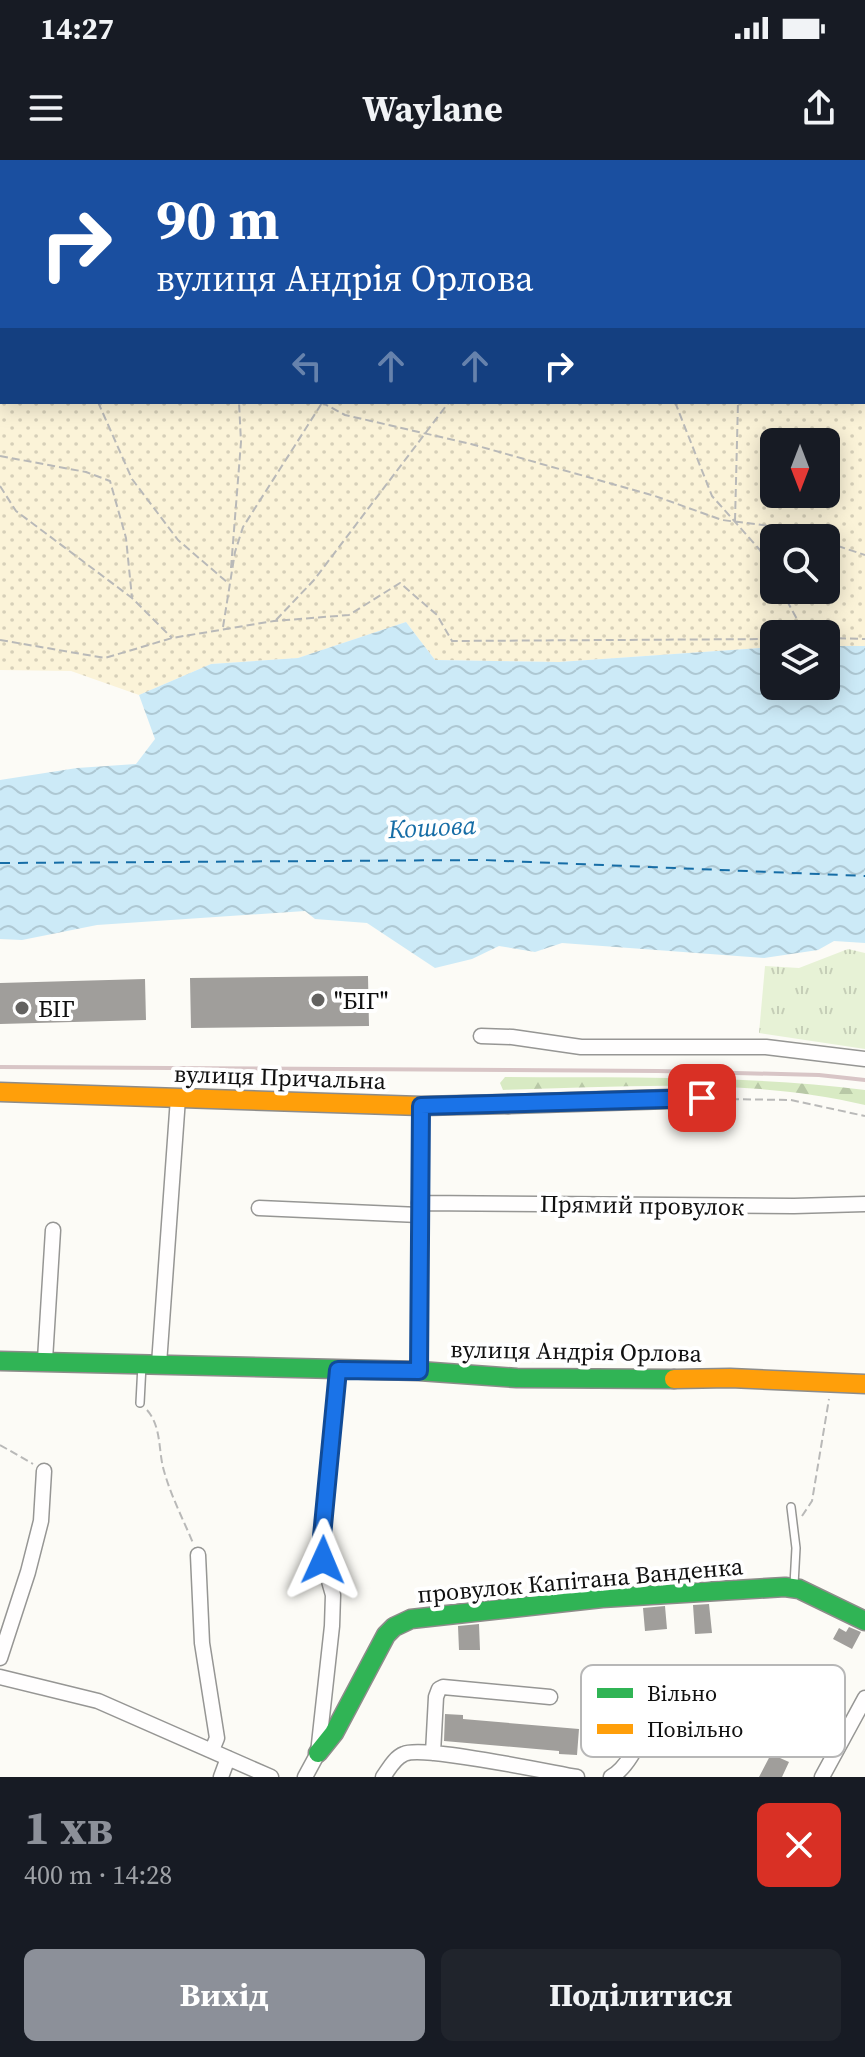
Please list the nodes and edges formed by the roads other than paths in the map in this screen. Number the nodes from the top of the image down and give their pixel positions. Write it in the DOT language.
graph roads {
  1 [pos="481,1036"];
  2 [pos="865,1059"];
  3 [pos="0,1092"];
  4 [pos="178,1098"];
  5 [pos="702,1098"];
  6 [pos="421,1106"];
  7 [pos="865,1204"];
  8 [pos="259,1208"];
  9 [pos="419,1209"];
  10 [pos="53,1230"];
  11 [pos="45,1360"];
  12 [pos="0,1361"];
  13 [pos="150,1364"];
  14 [pos="338,1370"];
  15 [pos="419,1371"];
  16 [pos="865,1384"];
  17 [pos="140,1403"];
  18 [pos="44,1471"];
  19 [pos="791,1507"];
  20 [pos="198,1555"];
  21 [pos="794,1588"];
  22 [pos="865,1621"];
  23 [pos="0,1658"];
  24 [pos="0,1677"];
  25 [pos="550,1697"];
  26 [pos="865,1698"];
  27 [pos="845,1735"];
  28 [pos="212,1750"];
  29 [pos="318,1753"];
  30 [pos="433,1753"];
  31 [pos="630,1757"];
  32 [pos="833,1757"];
  33 [pos="228,1758"];
  34 [pos="510,1772"];
  35 [pos="221,1777"];
  36 [pos="271,1777"];
  37 [pos="305,1777"];
  38 [pos="383,1777"];
  39 [pos="577,1777"];
  40 [pos="611,1777"];
  41 [pos="822,1777"];
  1 -- 2 [label="street"];
  3 -- 4 [label="street, вулиця Причальна"];
  4 -- 6 [label="street, вулиця Причальна"];
  4 -- 13 [label="street"];
  5 -- 6 [label="street, вулиця Причальна"];
  6 -- 9 [label="street"];
  7 -- 9 [label="street, Прямий провулок"];
  8 -- 9 [label="street, Прямий провулок"];
  9 -- 15 [label="street"];
  10 -- 11 [label="street"];
  11 -- 12 [label="street, вулиця Андрія Орлова"];
  11 -- 13 [label="street, вулиця Андрія Орлова"];
  13 -- 14 [label="street, вулиця Андрія Орлова"];
  13 -- 17 [label="lane"];
  14 -- 15 [label="street, вулиця Андрія Орлова"];
  14 -- 29 [label="street"];
  15 -- 16 [label="street, вулиця Андрія Орлова"];
  18 -- 23 [label="street"];
  19 -- 21 [label="lane"];
  20 -- 28 [label="street"];
  21 -- 22 [label="street, провулок Капітана Ванденка"];
  21 -- 29 [label="street, провулок Капітана Ванденка"];
  24 -- 28 [label="street"];
  25 -- 30 [label="street"];
  26 -- 27 [label="street"];
  28 -- 33 [label="street"];
  29 -- 37 [label="street"];
  30 -- 34 [label="street"];
  30 -- 38 [label="street"];
  31 -- 40 [label="street"];
  32 -- 41 [label="street"];
  33 -- 35 [label="street"];
  33 -- 36 [label="street"];
  34 -- 39 [label="street"];
}
